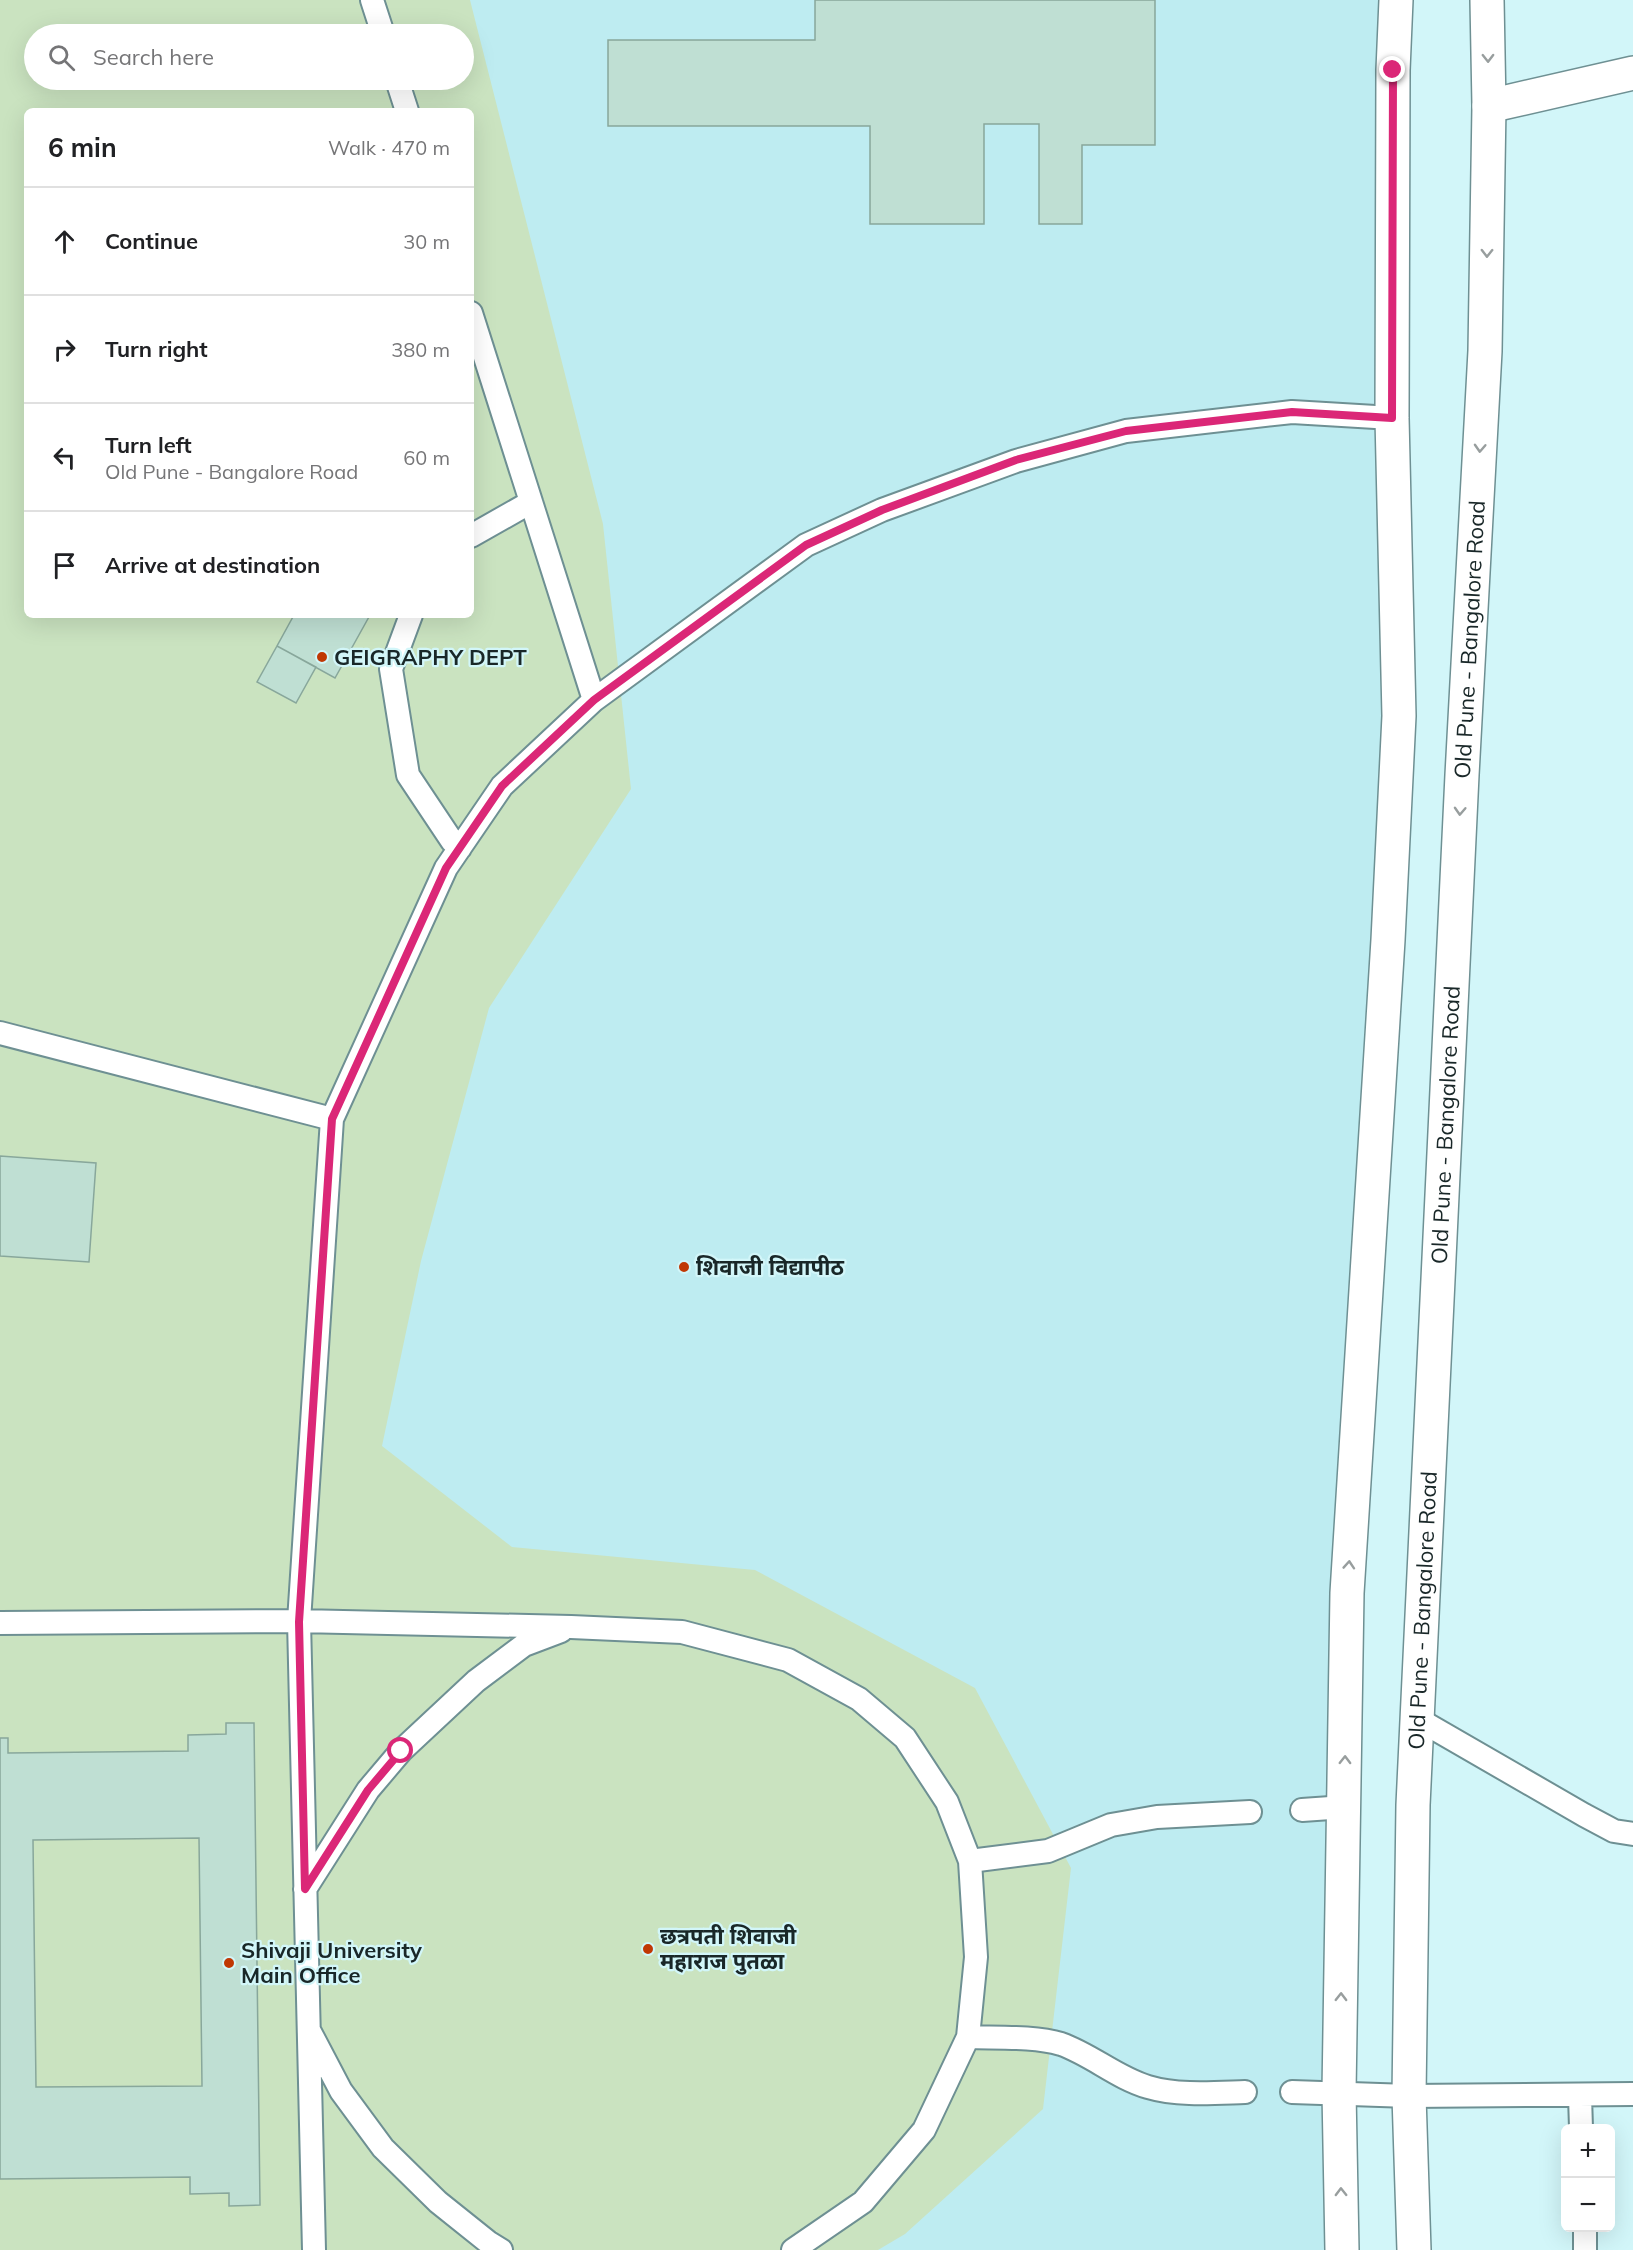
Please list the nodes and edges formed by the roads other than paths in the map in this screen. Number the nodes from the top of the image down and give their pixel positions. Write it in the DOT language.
graph roads {
  1 [pos="372,0"];
  2 [pos="1396,0"];
  3 [pos="1487,0"];
  4 [pos="380,24"];
  5 [pos="1633,73"];
  6 [pos="400,90"];
  7 [pos="1489,106"];
  8 [pos="406,108"];
  9 [pos="474,322"];
  10 [pos="1392,418"];
  11 [pos="531,502"];
  12 [pos="474,534"];
  13 [pos="410,618"];
  14 [pos="594,700"];
  15 [pos="460,848"];
  16 [pos="0,1034"];
  17 [pos="332,1119"];
  18 [pos="299,1622"];
  19 [pos="0,1623"];
  20 [pos="571,1626"];
  21 [pos="1416,1718"];
  22 [pos="1345,1807"];
  23 [pos="1302,1810"];
  24 [pos="1250,1812"];
  25 [pos="1633,1834"];
  26 [pos="970,1861"];
  27 [pos="305,1889"];
  28 [pos="308,2028"];
  29 [pos="968,2037"];
  30 [pos="1245,2092"];
  31 [pos="1292,2092"];
  32 [pos="1339,2092"];
  33 [pos="1633,2094"];
  34 [pos="1409,2096"];
  35 [pos="1580,2096"];
  36 [pos="1581,2124"];
  37 [pos="1585,2232"];
  38 [pos="314,2250"];
  39 [pos="501,2250"];
  40 [pos="793,2250"];
  41 [pos="1342,2250"];
  42 [pos="1414,2250"];
  43 [pos="1585,2250"];
  1 -- 4 [label="lane"];
  2 -- 10 [label="main road"];
  3 -- 7 [label="main road, Old Pune - Bangalore Road, one-way"];
  5 -- 7 [label="main road"];
  6 -- 8 [label="lane"];
  7 -- 21 [label="main road, Old Pune - Bangalore Road, one-way"];
  9 -- 11 [label="lane"];
  10 -- 14 [label="lane"];
  22 -- 10 [label="main road, one-way"];
  11 -- 12 [label="lane"];
  11 -- 14 [label="lane"];
  13 -- 15 [label="lane"];
  14 -- 15 [label="lane"];
  15 -- 17 [label="lane"];
  16 -- 17 [label="lane"];
  17 -- 18 [label="lane"];
  18 -- 19 [label="lane"];
  18 -- 20 [label="lane"];
  18 -- 27 [label="lane"];
  20 -- 26 [label="lane"];
  20 -- 27 [label="lane"];
  21 -- 25 [label="lane"];
  21 -- 34 [label="main road, Old Pune - Bangalore Road"];
  22 -- 23 [label="lane"];
  32 -- 22 [label="main road, one-way"];
  24 -- 26 [label="lane"];
  26 -- 29 [label="lane"];
  27 -- 28 [label="lane"];
  28 -- 38 [label="lane"];
  28 -- 39 [label="lane"];
  29 -- 30 [label="lane"];
  29 -- 40 [label="lane"];
  31 -- 32 [label="lane"];
  32 -- 34 [label="lane"];
  41 -- 32 [label="main road, one-way"];
  33 -- 35 [label="lane"];
  34 -- 35 [label="lane"];
  34 -- 42 [label="main road, Old Pune - Bangalore Road"];
  35 -- 36 [label="lane"];
  37 -- 43 [label="lane"];
}
